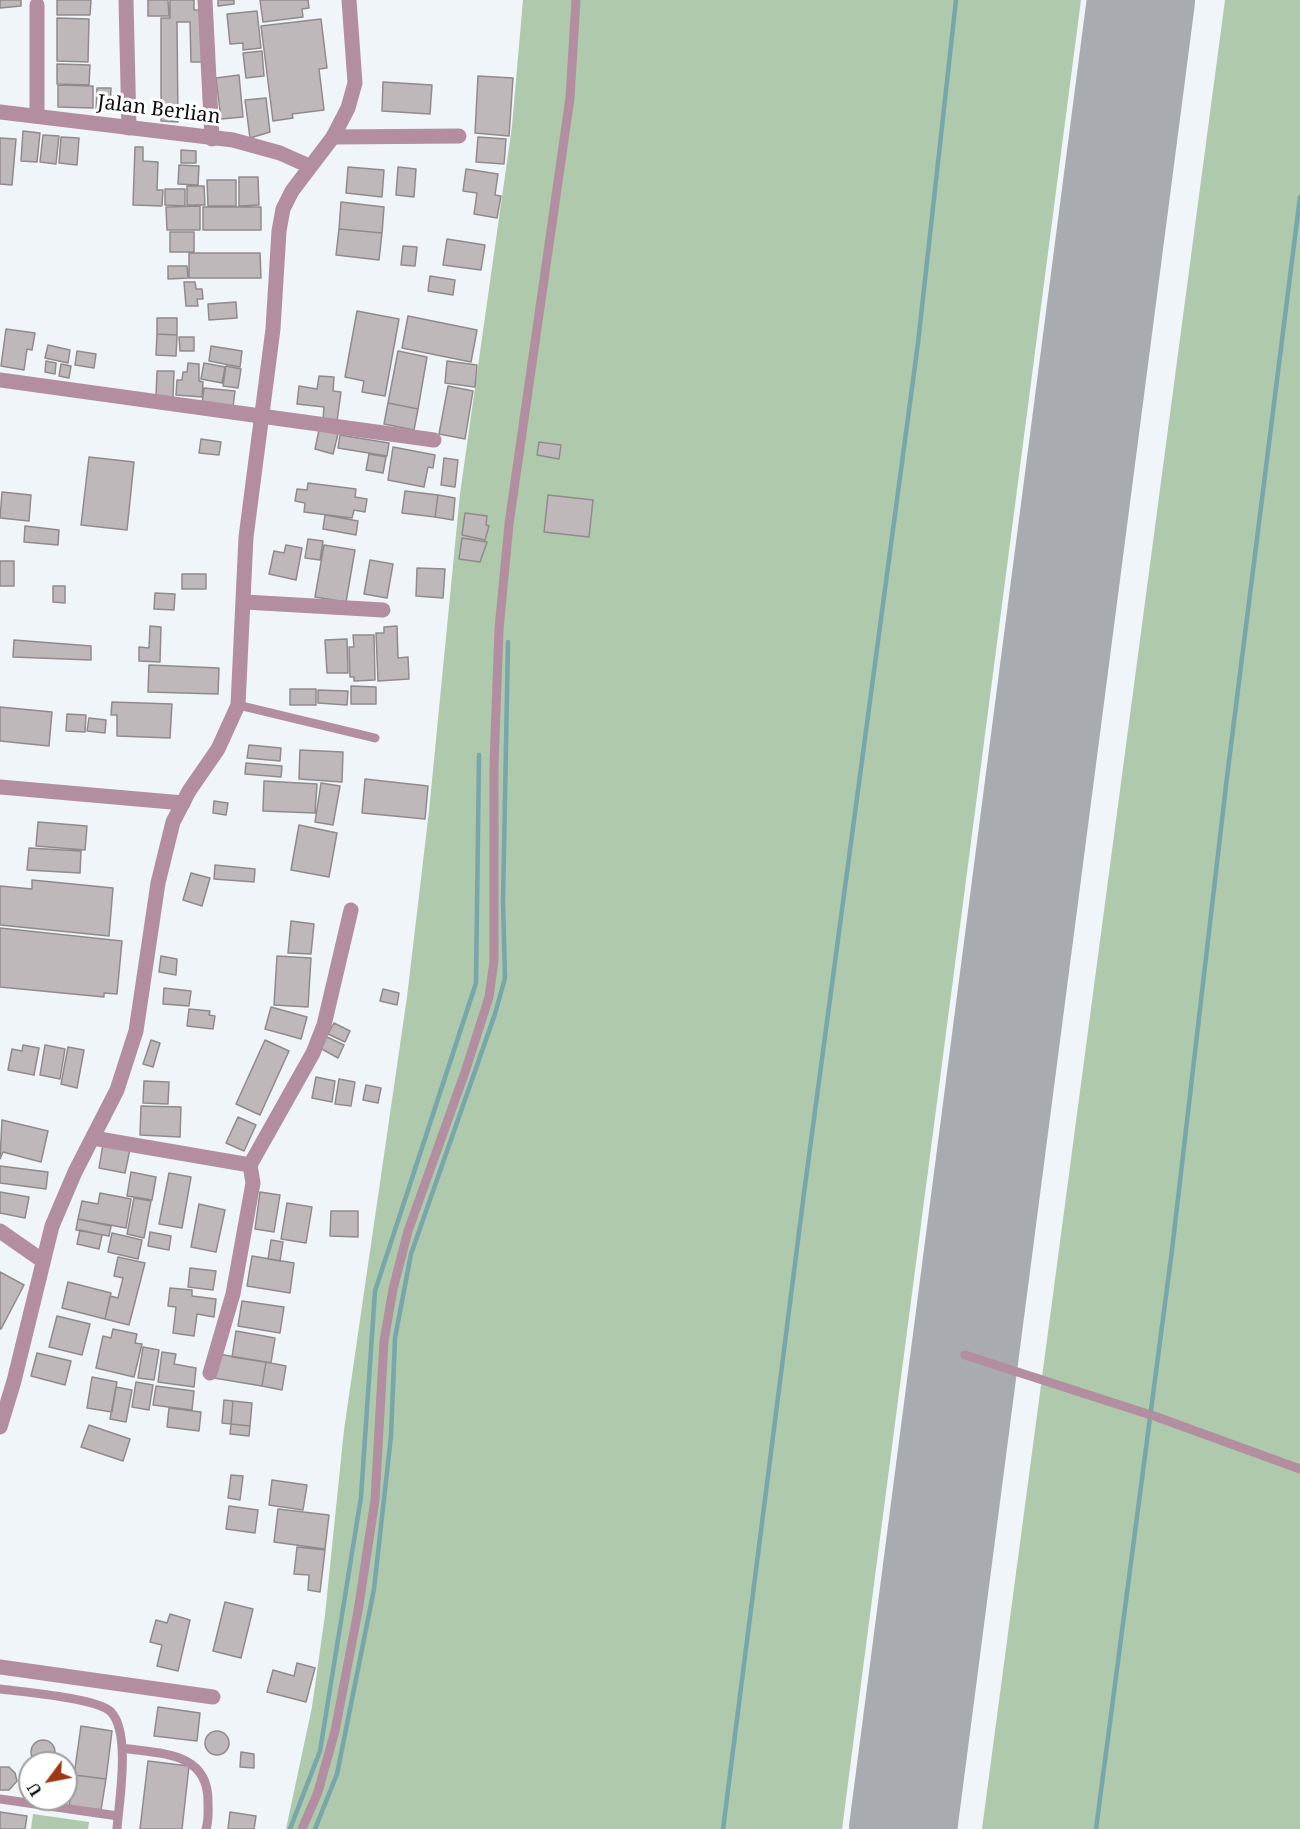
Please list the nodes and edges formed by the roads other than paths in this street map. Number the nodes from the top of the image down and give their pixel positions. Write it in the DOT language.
graph roads {
  1 [pos="126,0"];
  2 [pos="205,0"];
  3 [pos="349,0"];
  4 [pos="576,0"];
  5 [pos="37,5"];
  6 [pos="0,112"];
  7 [pos="37,117"];
  8 [pos="129,128"];
  9 [pos="459,136"];
  10 [pos="333,137"];
  11 [pos="212,139"];
  12 [pos="309,166"];
  13 [pos="0,380"];
  14 [pos="263,415"];
  15 [pos="434,440"];
  16 [pos="245,602"];
  17 [pos="383,610"];
  18 [pos="238,705"];
  19 [pos="375,738"];
  20 [pos="0,787"];
  21 [pos="183,803"];
  22 [pos="351,910"];
  23 [pos="93,1138"];
  24 [pos="250,1165"];
  25 [pos="0,1232"];
  26 [pos="43,1261"];
  27 [pos="964,1355"];
  28 [pos="210,1373"];
  29 [pos="0,1427"];
  30 [pos="1300,1469"];
  31 [pos="0,1667"];
  32 [pos="0,1689"];
  33 [pos="213,1697"];
  34 [pos="122,1748"];
  35 [pos="0,1799"];
  36 [pos="118,1816"];
  37 [pos="117,1829"];
  38 [pos="206,1829"];
  39 [pos="302,1829"];
  1 -- 8 [label="street"];
  2 -- 11 [label="street"];
  3 -- 10 [label="street"];
  4 -- 39 [label="lane"];
  5 -- 7 [label="street"];
  6 -- 7 [label="street, Jalan Berlian"];
  7 -- 8 [label="street, Jalan Berlian"];
  8 -- 11 [label="street, Jalan Berlian"];
  9 -- 10 [label="street"];
  10 -- 12 [label="street"];
  11 -- 12 [label="street, Jalan Berlian"];
  12 -- 14 [label="street"];
  13 -- 14 [label="street"];
  14 -- 15 [label="street"];
  14 -- 16 [label="street"];
  16 -- 17 [label="street"];
  16 -- 18 [label="street"];
  18 -- 19 [label="lane"];
  18 -- 21 [label="street"];
  20 -- 21 [label="street"];
  21 -- 23 [label="street"];
  22 -- 24 [label="street"];
  23 -- 24 [label="street"];
  23 -- 26 [label="street"];
  24 -- 28 [label="street"];
  25 -- 26 [label="street"];
  26 -- 29 [label="street"];
  27 -- 30 [label="lane"];
  31 -- 33 [label="street"];
  32 -- 34 [label="lane"];
  34 -- 36 [label="lane"];
  34 -- 38 [label="lane"];
  35 -- 36 [label="lane"];
  36 -- 37 [label="lane"];
}
